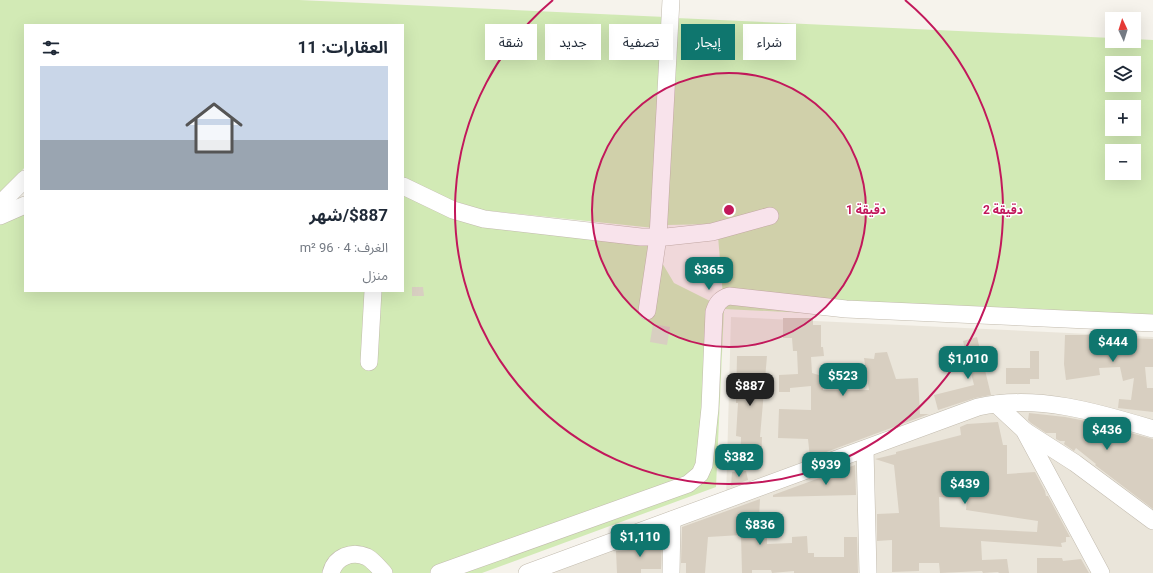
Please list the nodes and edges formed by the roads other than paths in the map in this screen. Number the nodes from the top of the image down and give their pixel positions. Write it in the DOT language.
graph roads {
  1 [pos="671,0"];
  2 [pos="24,180"];
  3 [pos="404,186"];
  4 [pos="0,204"];
  5 [pos="24,205"];
  6 [pos="0,216"];
  7 [pos="770,216"];
  8 [pos="658,237"];
  9 [pos="373,292"];
  10 [pos="647,311"];
  11 [pos="1153,323"];
  12 [pos="369,362"];
  13 [pos="996,404"];
  14 [pos="1153,429"];
  15 [pos="1024,430"];
  16 [pos="865,449"];
  17 [pos="672,520"];
  18 [pos="1153,521"];
  19 [pos="331,573"];
  20 [pos="384,573"];
  21 [pos="439,573"];
  22 [pos="527,573"];
  23 [pos="671,573"];
  24 [pos="868,573"];
  25 [pos="1101,573"];
  1 -- 8 [label="street"];
  2 -- 4 [label="street"];
  3 -- 8 [label="street"];
  5 -- 6 [label="street"];
  7 -- 8 [label="street"];
  8 -- 10 [label="street"];
  9 -- 12 [label="street"];
  11 -- 21 [label="street"];
  13 -- 14 [label="street"];
  13 -- 15 [label="street"];
  13 -- 16 [label="street"];
  15 -- 18 [label="street"];
  15 -- 25 [label="street"];
  16 -- 17 [label="street"];
  16 -- 24 [label="street"];
  17 -- 22 [label="street"];
  17 -- 23 [label="street"];
  19 -- 20 [label="street"];
}
